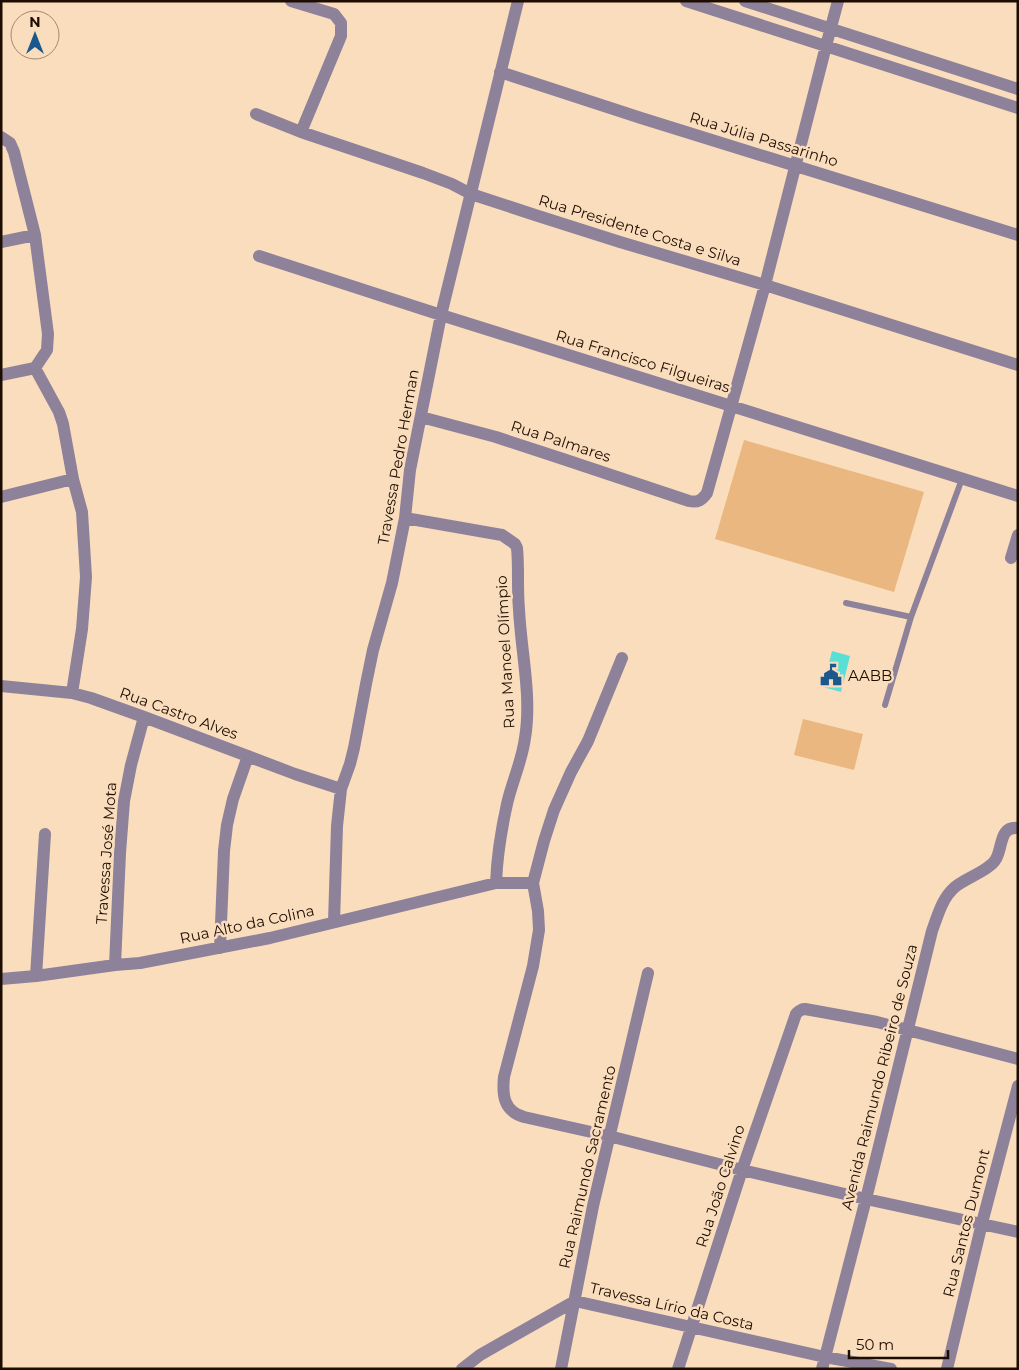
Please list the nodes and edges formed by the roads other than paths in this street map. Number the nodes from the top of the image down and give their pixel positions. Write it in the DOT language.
graph roads {
  1 [pos="291,1"];
  2 [pos="518,1"];
  3 [pos="686,1"];
  4 [pos="745,1"];
  5 [pos="838,1"];
  6 [pos="830,29"];
  7 [pos="826,46"];
  8 [pos="500,72"];
  9 [pos="1018,89"];
  10 [pos="1018,108"];
  11 [pos="256,114"];
  12 [pos="301,132"];
  13 [pos="1,137"];
  14 [pos="796,166"];
  15 [pos="471,194"];
  16 [pos="35,235"];
  17 [pos="1018,236"];
  18 [pos="1,242"];
  19 [pos="259,256"];
  20 [pos="765,285"];
  21 [pos="441,315"];
  22 [pos="1018,365"];
  23 [pos="34,368"];
  24 [pos="1,375"];
  25 [pos="732,406"];
  26 [pos="421,417"];
  27 [pos="73,480"];
  28 [pos="962,480"];
  29 [pos="1018,496"];
  30 [pos="1,497"];
  31 [pos="405,518"];
  32 [pos="1018,535"];
  33 [pos="1011,558"];
  34 [pos="846,603"];
  35 [pos="911,617"];
  36 [pos="622,658"];
  37 [pos="1,686"];
  38 [pos="72,694"];
  39 [pos="885,705"];
  40 [pos="144,717"];
  41 [pos="248,756"];
  42 [pos="341,789"];
  43 [pos="1018,828"];
  44 [pos="45,834"];
  45 [pos="496,883"];
  46 [pos="533,883"];
  47 [pos="334,922"];
  48 [pos="220,948"];
  49 [pos="115,965"];
  50 [pos="648,973"];
  51 [pos="36,976"];
  52 [pos="1,979"];
  53 [pos="908,1030"];
  54 [pos="1018,1059"];
  55 [pos="1018,1086"];
  56 [pos="609,1136"];
  57 [pos="742,1170"];
  58 [pos="866,1199"];
  59 [pos="982,1223"];
  60 [pos="1018,1232"];
  61 [pos="575,1300"];
  62 [pos="691,1326"];
  63 [pos="824,1363"];
  64 [pos="462,1369"];
  65 [pos="561,1369"];
  66 [pos="678,1369"];
  67 [pos="891,1369"];
  68 [pos="947,1369"];
  1 -- 12 [label="street"];
  2 -- 8 [label="street, Travessa Pedro Herman"];
  3 -- 7 [label="street"];
  4 -- 6 [label="street"];
  5 -- 6 [label="street"];
  6 -- 7 [label="street"];
  6 -- 9 [label="street"];
  7 -- 10 [label="street"];
  7 -- 14 [label="street"];
  8 -- 14 [label="street, Rua Júlia Passarinho"];
  8 -- 15 [label="street, Travessa Pedro Herman"];
  11 -- 12 [label="street, Rua Presidente Costa e Silva"];
  12 -- 15 [label="street, Rua Presidente Costa e Silva"];
  13 -- 16 [label="street"];
  14 -- 17 [label="street, Rua Júlia Passarinho"];
  14 -- 20 [label="street"];
  15 -- 20 [label="street, Rua Presidente Costa e Silva"];
  15 -- 21 [label="street, Travessa Pedro Herman"];
  16 -- 18 [label="street"];
  16 -- 23 [label="street"];
  19 -- 21 [label="street, Rua Francisco Filgueiras"];
  20 -- 22 [label="street, Rua Presidente Costa e Silva"];
  20 -- 25 [label="street"];
  21 -- 25 [label="street, Rua Francisco Filgueiras"];
  21 -- 26 [label="street, Travessa Pedro Herman"];
  23 -- 24 [label="street"];
  23 -- 27 [label="street"];
  25 -- 26 [label="street, Rua Palmares"];
  25 -- 28 [label="street, Rua Francisco Filgueiras"];
  26 -- 31 [label="street, Travessa Pedro Herman"];
  27 -- 30 [label="street"];
  27 -- 38 [label="street"];
  28 -- 29 [label="street, Rua Francisco Filgueiras"];
  28 -- 35 [label="lane"];
  31 -- 42 [label="street, Travessa Pedro Herman"];
  31 -- 45 [label="street, Rua Manoel Olímpio"];
  32 -- 33 [label="street"];
  34 -- 35 [label="lane"];
  35 -- 39 [label="lane"];
  36 -- 46 [label="street"];
  37 -- 38 [label="street, Rua Castro Alves"];
  38 -- 40 [label="street, Rua Castro Alves"];
  40 -- 41 [label="street, Rua Castro Alves"];
  40 -- 49 [label="street, Travessa José Mota"];
  41 -- 42 [label="street, Rua Castro Alves"];
  41 -- 48 [label="street"];
  42 -- 47 [label="street, Travessa Pedro Herman"];
  43 -- 53 [label="street, Avenida Raimundo Ribeiro de Souza"];
  44 -- 51 [label="street"];
  45 -- 46 [label="street"];
  45 -- 47 [label="street, Rua Alto da Colina"];
  46 -- 56 [label="street"];
  47 -- 48 [label="street, Rua Alto da Colina"];
  48 -- 49 [label="street, Rua Alto da Colina"];
  49 -- 51 [label="street, Rua Alto da Colina"];
  50 -- 56 [label="street, Rua Raimundo Sacramento"];
  51 -- 52 [label="street, Rua Alto da Colina"];
  53 -- 54 [label="street"];
  53 -- 57 [label="street, Rua João Calvino"];
  53 -- 58 [label="street, Avenida Raimundo Ribeiro de Souza"];
  55 -- 59 [label="street, Rua Santos Dumont"];
  56 -- 57 [label="street"];
  56 -- 61 [label="street, Rua Raimundo Sacramento"];
  57 -- 58 [label="street"];
  57 -- 62 [label="street, Rua João Calvino"];
  58 -- 59 [label="street"];
  58 -- 63 [label="street, Avenida Raimundo Ribeiro de Souza"];
  59 -- 60 [label="street"];
  59 -- 68 [label="street, Rua Santos Dumont"];
  61 -- 62 [label="street, Travessa Lírio da Costa"];
  61 -- 64 [label="street, Travessa Lírio da Costa"];
  61 -- 65 [label="street, Rua Raimundo Sacramento"];
  62 -- 63 [label="street, Travessa Lírio da Costa"];
  62 -- 66 [label="street, Rua João Calvino"];
  63 -- 67 [label="street, Travessa Lírio da Costa"];
}
